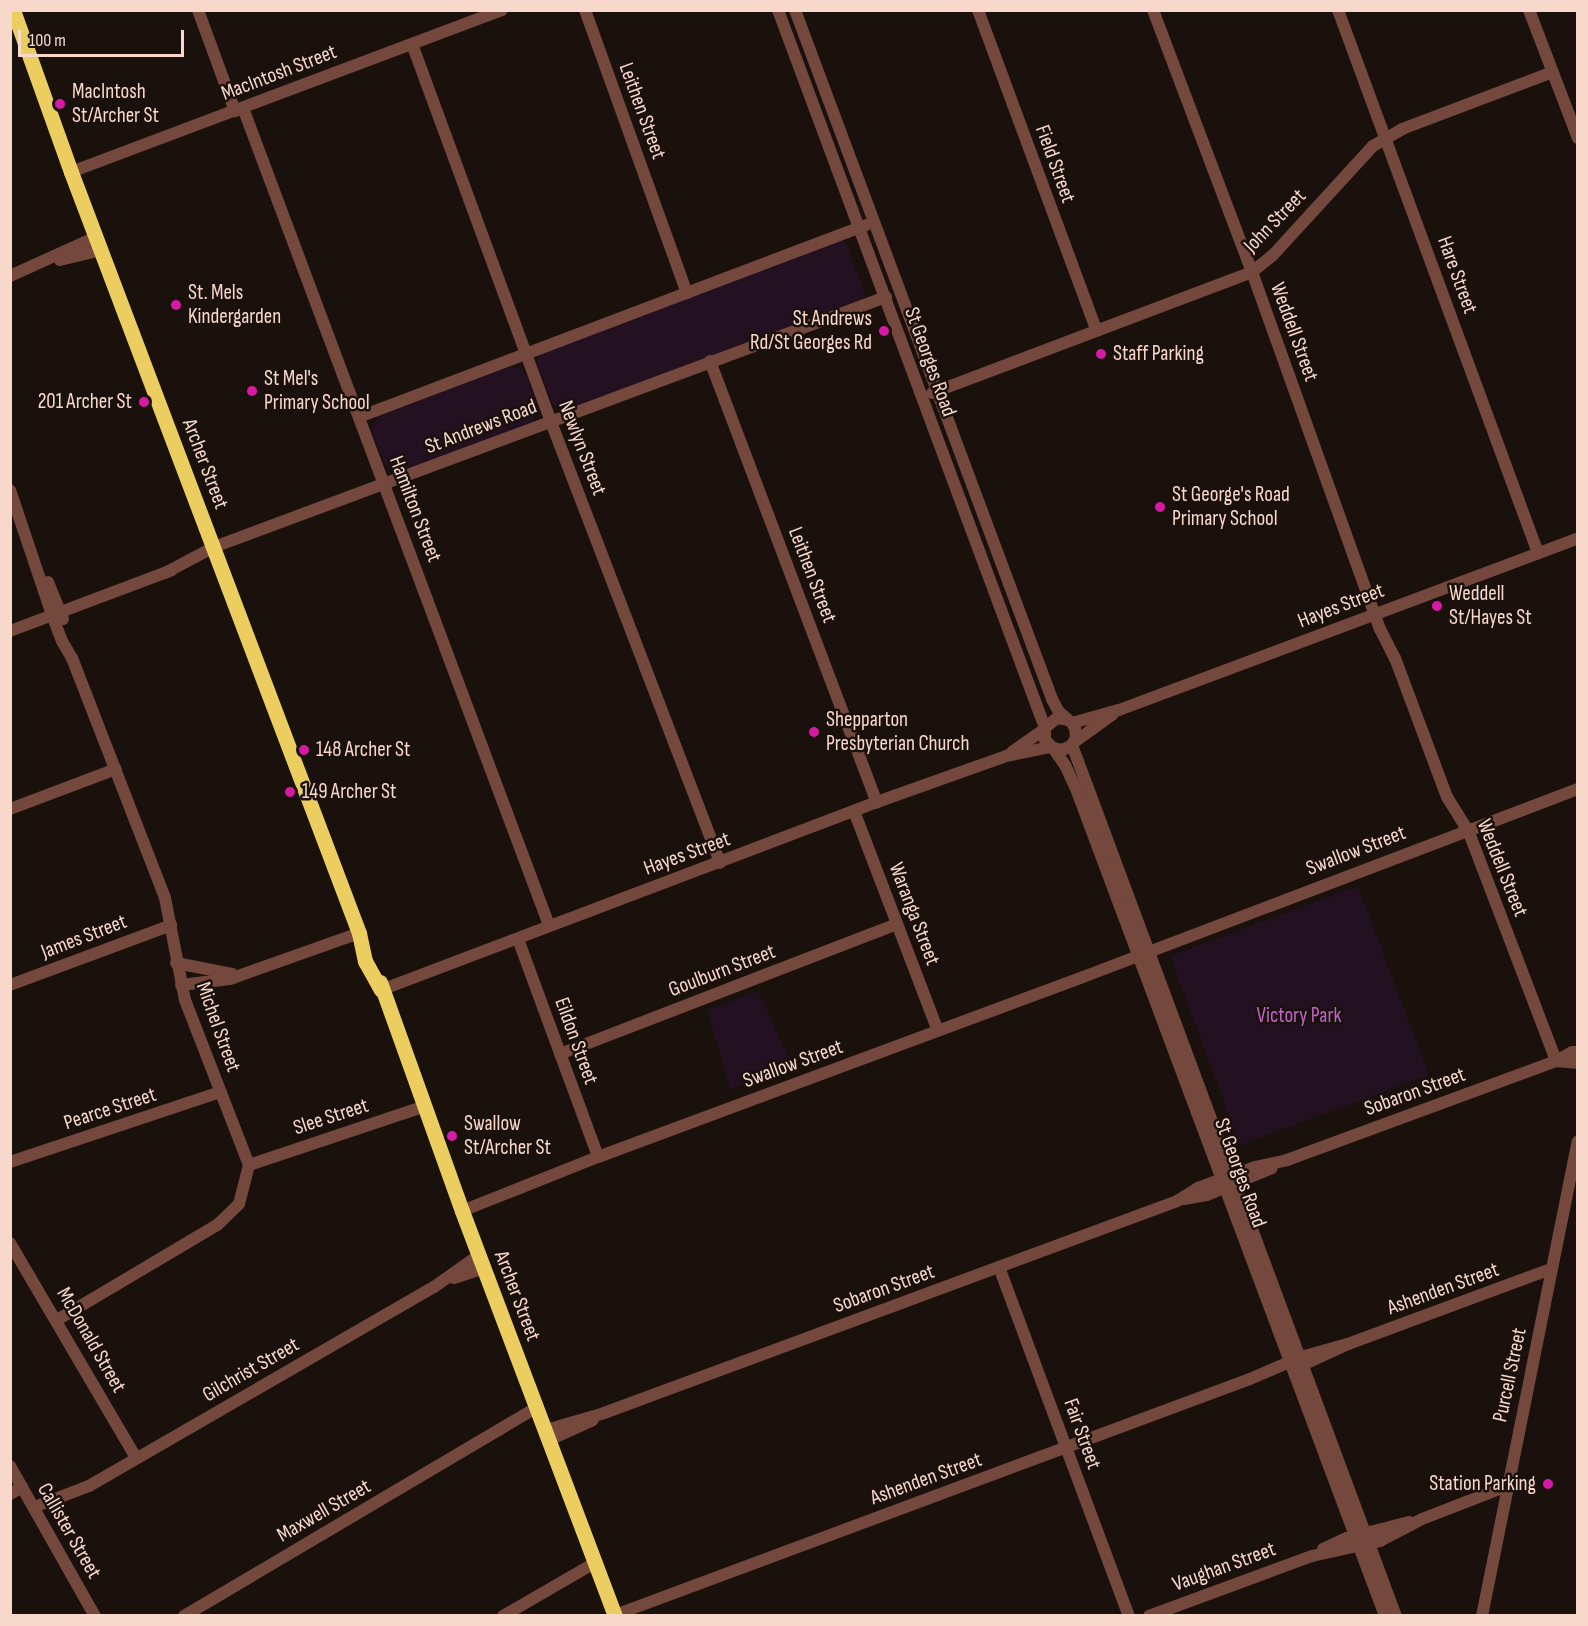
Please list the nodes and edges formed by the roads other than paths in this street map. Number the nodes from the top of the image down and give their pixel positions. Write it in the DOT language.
graph roads {
  1 [pos="13,10"];
  2 [pos="198,10"];
  3 [pos="502,10"];
  4 [pos="585,10"];
  5 [pos="778,10"];
  6 [pos="795,10"];
  7 [pos="978,10"];
  8 [pos="1153,10"];
  9 [pos="1338,10"];
  10 [pos="1529,10"];
  11 [pos="412,44"];
  12 [pos="813,60"];
  13 [pos="799,65"];
  14 [pos="1553,72"];
  15 [pos="1572,103"];
  16 [pos="239,109"];
  17 [pos="1386,138"];
  18 [pos="1578,138"];
  19 [pos="71,172"];
  20 [pos="874,222"];
  21 [pos="859,228"];
  22 [pos="98,243"];
  23 [pos="1252,272"];
  24 [pos="10,276"];
  25 [pos="687,293"];
  26 [pos="886,297"];
  27 [pos="905,305"];
  28 [pos="890,310"];
  29 [pos="1096,331"];
  30 [pos="527,354"];
  31 [pos="710,361"];
  32 [pos="938,391"];
  33 [pos="922,397"];
  34 [pos="359,417"];
  35 [pos="551,422"];
  36 [pos="386,484"];
  37 [pos="10,490"];
  38 [pos="1578,538"];
  39 [pos="218,548"];
  40 [pos="1538,553"];
  41 [pos="1000,559"];
  42 [pos="985,565"];
  43 [pos="1378,613"];
  44 [pos="56,614"];
  45 [pos="10,631"];
  46 [pos="1036,656"];
  47 [pos="1021,662"];
  48 [pos="1049,690"];
  49 [pos="1034,695"];
  50 [pos="1119,710"];
  51 [pos="1070,721"];
  52 [pos="1045,729"];
  53 [pos="1073,744"];
  54 [pos="1052,748"];
  55 [pos="1006,756"];
  56 [pos="116,769"];
  57 [pos="1079,781"];
  58 [pos="1578,789"];
  59 [pos="877,802"];
  60 [pos="10,808"];
  61 [pos="854,811"];
  62 [pos="1468,830"];
  63 [pos="720,863"];
  64 [pos="897,924"];
  65 [pos="171,925"];
  66 [pos="549,925"];
  67 [pos="358,933"];
  68 [pos="518,939"];
  69 [pos="1144,953"];
  70 [pos="176,963"];
  71 [pos="242,976"];
  72 [pos="10,985"];
  73 [pos="181,985"];
  74 [pos="381,990"];
  75 [pos="938,1031"];
  76 [pos="1578,1052"];
  77 [pos="560,1054"];
  78 [pos="1556,1061"];
  79 [pos="1578,1063"];
  80 [pos="221,1092"];
  81 [pos="425,1106"];
  82 [pos="1578,1142"];
  83 [pos="598,1157"];
  84 [pos="10,1162"];
  85 [pos="249,1165"];
  86 [pos="1229,1182"];
  87 [pos="462,1211"];
  88 [pos="10,1243"];
  89 [pos="482,1262"];
  90 [pos="999,1267"];
  91 [pos="1551,1269"];
  92 [pos="57,1320"];
  93 [pos="1297,1363"];
  94 [pos="543,1424"];
  95 [pos="1066,1447"];
  96 [pos="136,1458"];
  97 [pos="10,1466"];
  98 [pos="1507,1486"];
  99 [pos="16,1491"];
  100 [pos="37,1512"];
  101 [pos="1362,1540"];
  102 [pos="596,1562"];
  103 [pos="615,1615"];
  104 [pos="94,1616"];
  105 [pos="184,1616"];
  106 [pos="503,1616"];
  107 [pos="1129,1616"];
  108 [pos="1149,1616"];
  109 [pos="1385,1616"];
  110 [pos="1396,1616"];
  111 [pos="1482,1616"];
  1 -- 19 [label="main road, Archer Street"];
  2 -- 16 [label="street, Hamilton Street"];
  3 -- 11 [label="street, MacIntosh Street"];
  4 -- 25 [label="street, Leithen Street"];
  5 -- 13 [label="street, St Georges Road"];
  6 -- 12 [label="street, St Georges Road"];
  7 -- 29 [label="street, Field Street"];
  8 -- 23 [label="street, Weddell Street"];
  9 -- 17 [label="street, Hare Street"];
  10 -- 14 [label="street"];
  11 -- 16 [label="street, MacIntosh Street"];
  11 -- 30 [label="street, Newlyn Street"];
  12 -- 13 [label="street"];
  12 -- 20 [label="street, St Georges Road"];
  13 -- 21 [label="street, St Georges Road"];
  14 -- 15 [label="street"];
  14 -- 17 [label="street, John Street"];
  15 -- 18 [label="street"];
  16 -- 19 [label="street, MacIntosh Street"];
  16 -- 34 [label="street, Hamilton Street"];
  17 -- 23 [label="street, John Street"];
  17 -- 40 [label="street, Hare Street"];
  19 -- 22 [label="main road, Archer Street"];
  20 -- 21 [label="street"];
  20 -- 27 [label="street, St Georges Road"];
  21 -- 25 [label="street"];
  21 -- 26 [label="street, St Georges Road"];
  22 -- 24 [label="street"];
  22 -- 39 [label="main road, Archer Street"];
  23 -- 29 [label="street, John Street"];
  23 -- 43 [label="street, Weddell Street"];
  25 -- 30 [label="street"];
  26 -- 28 [label="street, St Georges Road"];
  26 -- 31 [label="street, St Andrews Road"];
  27 -- 28 [label="street"];
  27 -- 32 [label="street, St Georges Road"];
  28 -- 33 [label="street, St Georges Road"];
  29 -- 32 [label="street, John Street"];
  30 -- 34 [label="street"];
  30 -- 35 [label="street, Newlyn Street"];
  31 -- 35 [label="street, St Andrews Road"];
  31 -- 59 [label="street, Leithen Street"];
  32 -- 33 [label="street, John Street"];
  32 -- 41 [label="street, St Georges Road"];
  33 -- 42 [label="street, St Georges Road"];
  34 -- 36 [label="street, Hamilton Street"];
  35 -- 36 [label="street, St Andrews Road"];
  35 -- 63 [label="street, Newlyn Street"];
  36 -- 39 [label="street, St Andrews Road"];
  36 -- 66 [label="street, Hamilton Street"];
  37 -- 44 [label="street, Michel Street"];
  38 -- 40 [label="street, Hayes Street"];
  39 -- 44 [label="street"];
  39 -- 67 [label="main road, Archer Street"];
  40 -- 43 [label="street, Hayes Street"];
  41 -- 42 [label="street"];
  41 -- 46 [label="street, St Georges Road"];
  42 -- 47 [label="street, St Georges Road"];
  43 -- 50 [label="street, Hayes Street"];
  43 -- 62 [label="street, Weddell Street"];
  44 -- 45 [label="street"];
  44 -- 56 [label="street, Michel Street"];
  46 -- 47 [label="street"];
  46 -- 48 [label="street, St Georges Road"];
  47 -- 49 [label="street, St Georges Road"];
  48 -- 49 [label="street"];
  48 -- 51 [label="street, St Georges Road"];
  49 -- 52 [label="street, St Georges Road"];
  50 -- 51 [label="street, Hayes Street"];
  50 -- 53 [label="street, Hayes Street"];
  51 -- 52 [label="street"];
  51 -- 53 [label="street"];
  52 -- 54 [label="street"];
  52 -- 55 [label="street, Hayes Street"];
  53 -- 54 [label="street"];
  53 -- 57 [label="street, St Georges Road"];
  54 -- 55 [label="street, Hayes Street"];
  54 -- 57 [label="street, St Georges Road"];
  55 -- 59 [label="street, Hayes Street"];
  56 -- 60 [label="street"];
  56 -- 65 [label="street, Michel Street"];
  57 -- 69 [label="street, St Georges Road"];
  58 -- 62 [label="street, Swallow Street"];
  59 -- 61 [label="street, Hayes Street"];
  61 -- 63 [label="street, Hayes Street"];
  61 -- 64 [label="street, Waranga Street"];
  62 -- 69 [label="street, Swallow Street"];
  62 -- 78 [label="street, Weddell Street"];
  63 -- 66 [label="street, Hayes Street"];
  64 -- 75 [label="street, Waranga Street"];
  64 -- 77 [label="street, Goulburn Street"];
  65 -- 70 [label="street, Michel Street"];
  65 -- 72 [label="street, James Street"];
  66 -- 68 [label="street, Hayes Street"];
  67 -- 71 [label="street"];
  67 -- 74 [label="main road, Archer Street"];
  68 -- 74 [label="street, Hayes Street"];
  68 -- 77 [label="street, Eildon Street"];
  69 -- 75 [label="street, Swallow Street"];
  69 -- 86 [label="street, St Georges Road"];
  70 -- 71 [label="street"];
  70 -- 73 [label="street, Michel Street"];
  71 -- 73 [label="street"];
  73 -- 80 [label="street, Michel Street"];
  74 -- 81 [label="main road, Archer Street"];
  75 -- 83 [label="street, Swallow Street"];
  76 -- 78 [label="street, Sobaron Street"];
  77 -- 83 [label="street, Eildon Street"];
  78 -- 79 [label="street, Sobaron Street"];
  78 -- 86 [label="street, Sobaron Street"];
  80 -- 84 [label="street, Pearce Street"];
  80 -- 85 [label="street, Michel Street"];
  81 -- 85 [label="street, Slee Street"];
  81 -- 87 [label="main road, Archer Street"];
  82 -- 91 [label="street, Purcell Street"];
  83 -- 87 [label="street, Swallow Street"];
  85 -- 92 [label="street"];
  86 -- 90 [label="street, Sobaron Street"];
  86 -- 93 [label="street, St Georges Road"];
  87 -- 89 [label="main road, Archer Street"];
  88 -- 92 [label="street, McDonald Street"];
  89 -- 94 [label="main road, Archer Street"];
  89 -- 96 [label="street, Gilchrist Street"];
  90 -- 94 [label="street, Sobaron Street"];
  90 -- 95 [label="street, Fair Street"];
  91 -- 93 [label="street, Ashenden Street"];
  91 -- 98 [label="street, Purcell Street"];
  92 -- 96 [label="street, McDonald Street"];
  93 -- 95 [label="street, Ashenden Street"];
  93 -- 101 [label="street, St Georges Road"];
  94 -- 102 [label="main road, Archer Street"];
  94 -- 105 [label="street, Maxwell Street"];
  95 -- 103 [label="street, Ashenden Street"];
  95 -- 107 [label="street, Fair Street"];
  96 -- 100 [label="street, Gilchrist Street"];
  97 -- 99 [label="street, Callister Street"];
  98 -- 101 [label="street, Vaughan Street"];
  98 -- 111 [label="street, Purcell Street"];
  99 -- 100 [label="street, Callister Street"];
  100 -- 104 [label="street, Callister Street"];
  101 -- 108 [label="street, Vaughan Street"];
  101 -- 109 [label="street, St Georges Road"];
  101 -- 110 [label="street, St Georges Road"];
  102 -- 103 [label="main road, Archer Street"];
  102 -- 106 [label="street"];
}
